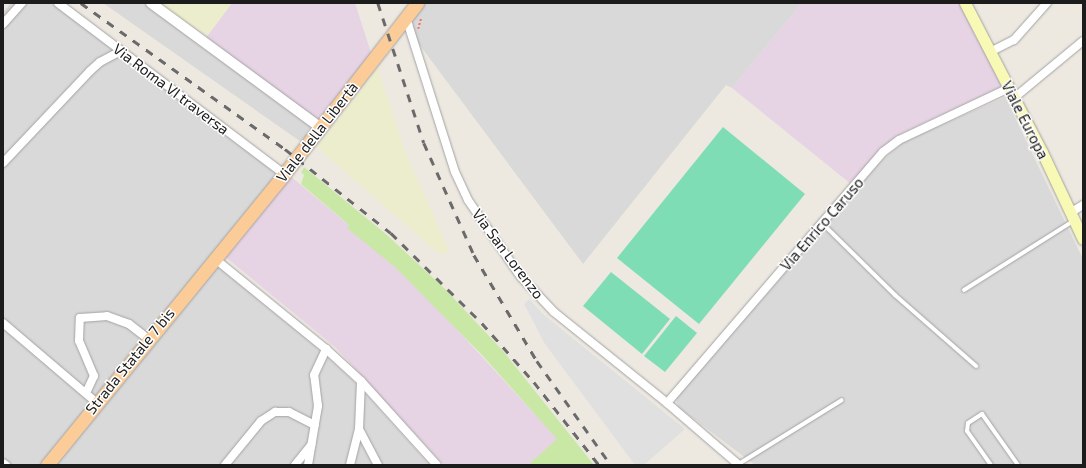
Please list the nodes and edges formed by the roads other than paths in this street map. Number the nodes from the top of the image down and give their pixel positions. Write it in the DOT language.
graph roads {
  1 [pos="22,3"];
  2 [pos="58,3"];
  3 [pos="151,3"];
  4 [pos="965,3"];
  5 [pos="1047,3"];
  6 [pos="420,8"];
  7 [pos="3,24"];
  8 [pos="401,24"];
  9 [pos="1083,41"];
  10 [pos="121,51"];
  11 [pos="990,52"];
  12 [pos="1012,93"];
  13 [pos="321,128"];
  14 [pos="3,163"];
  15 [pos="284,174"];
  16 [pos="1083,205"];
  17 [pos="1072,217"];
  18 [pos="822,223"];
  19 [pos="1083,239"];
  20 [pos="214,258"];
  21 [pos="964,290"];
  22 [pos="3,324"];
  23 [pos="148,339"];
  24 [pos="326,349"];
  25 [pos="976,366"];
  26 [pos="361,381"];
  27 [pos="86,393"];
  28 [pos="842,400"];
  29 [pos="97,403"];
  30 [pos="667,403"];
  31 [pos="315,425"];
  32 [pos="359,429"];
  33 [pos="313,442"];
  34 [pos="3,463"];
  35 [pos="6,465"];
  36 [pos="47,465"];
  37 [pos="224,465"];
  38 [pos="295,465"];
  39 [pos="308,465"];
  40 [pos="350,465"];
  41 [pos="378,465"];
  42 [pos="437,465"];
  43 [pos="738,465"];
  44 [pos="991,465"];
  45 [pos="1018,465"];
  1 -- 7 [label="street"];
  2 -- 10 [label="street, Via Roma VI traversa"];
  3 -- 13 [label="street"];
  4 -- 11 [label="main road, Viale Europa"];
  5 -- 11 [label="street"];
  6 -- 8 [label="main road, Viale della Libertà"];
  8 -- 13 [label="main road, Viale della Libertà"];
  8 -- 30 [label="street, Via San Lorenzo"];
  9 -- 12 [label="street, Via Enrico Caruso"];
  10 -- 14 [label="street"];
  10 -- 15 [label="street, Via Roma VI traversa"];
  11 -- 12 [label="main road, Viale Europa"];
  12 -- 17 [label="main road, Viale Europa"];
  12 -- 18 [label="street, Via Enrico Caruso"];
  13 -- 15 [label="main road, Viale della Libertà"];
  15 -- 20 [label="main road, Viale della Libertà"];
  16 -- 17 [label="street"];
  17 -- 19 [label="main road, Viale Europa"];
  17 -- 21 [label="lane"];
  18 -- 25 [label="lane"];
  18 -- 30 [label="street, Via Enrico Caruso"];
  20 -- 23 [label="main road, Strada Statale 7 bis"];
  20 -- 24 [label="street"];
  22 -- 27 [label="street"];
  23 -- 27 [label="street"];
  23 -- 29 [label="main road, Strada Statale 7 bis"];
  24 -- 26 [label="street"];
  24 -- 31 [label="street"];
  26 -- 32 [label="street"];
  26 -- 42 [label="street"];
  27 -- 29 [label="street"];
  28 -- 43 [label="lane"];
  29 -- 36 [label="main road, Strada Statale 7 bis"];
  30 -- 43 [label="street, Via San Lorenzo"];
  31 -- 33 [label="street"];
  31 -- 37 [label="street"];
  32 -- 40 [label="street"];
  32 -- 41 [label="street"];
  33 -- 38 [label="street"];
  33 -- 39 [label="street"];
  34 -- 35 [label="street"];
  44 -- 45 [label="lane"];
}
